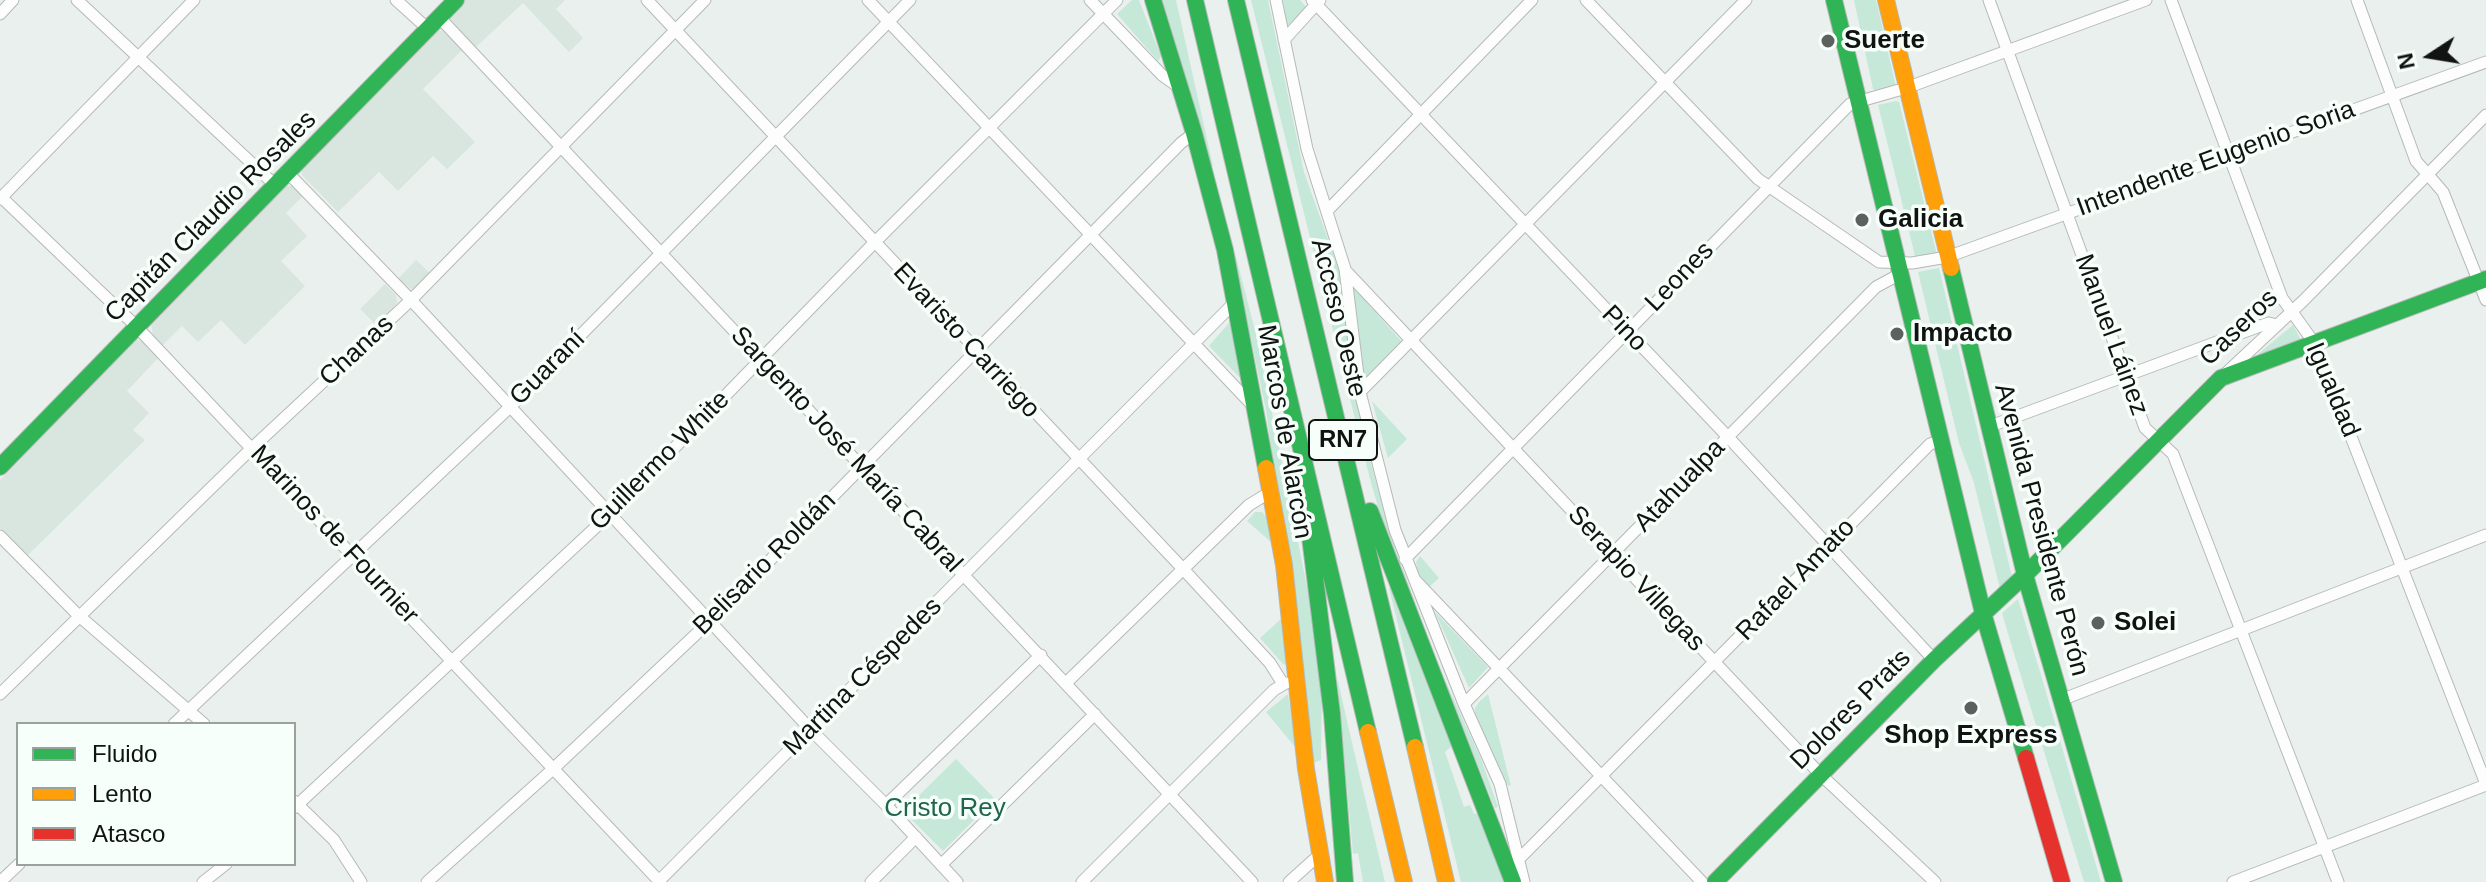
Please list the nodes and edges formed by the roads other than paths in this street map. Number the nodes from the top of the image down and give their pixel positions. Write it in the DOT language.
graph roads {
  1 [pos="13,0"];
  2 [pos="77,0"];
  3 [pos="194,0"];
  4 [pos="396,0"];
  5 [pos="456,0"];
  6 [pos="647,0"];
  7 [pos="705,0"];
  8 [pos="868,0"];
  9 [pos="910,0"];
  10 [pos="1090,0"];
  11 [pos="1117,0"];
  12 [pos="1153,0"];
  13 [pos="1195,0"];
  14 [pos="1236,0"];
  15 [pos="1276,0"];
  16 [pos="1532,0"];
  17 [pos="1586,0"];
  18 [pos="1746,0"];
  19 [pos="1834,0"];
  20 [pos="1886,0"];
  21 [pos="1989,0"];
  22 [pos="2146,0"];
  23 [pos="2171,0"];
  24 [pos="2357,0"];
  25 [pos="1316,1"];
  26 [pos="0,14"];
  27 [pos="1103,14"];
  28 [pos="889,22"];
  29 [pos="434,23"];
  30 [pos="675,30"];
  31 [pos="1284,40"];
  32 [pos="2007,51"];
  33 [pos="138,59"];
  34 [pos="2486,62"];
  35 [pos="1664,83"];
  36 [pos="1906,88"];
  37 [pos="1180,89"];
  38 [pos="2391,95"];
  39 [pos="1857,101"];
  40 [pos="1420,114"];
  41 [pos="2486,115"];
  42 [pos="989,129"];
  43 [pos="1194,133"];
  44 [pos="776,138"];
  45 [pos="561,147"];
  46 [pos="2229,156"];
  47 [pos="288,173"];
  48 [pos="2429,175"];
  49 [pos="275,185"];
  50 [pos="1767,188"];
  51 [pos="0,197"];
  52 [pos="1327,211"];
  53 [pos="2066,214"];
  54 [pos="1524,224"];
  55 [pos="1090,234"];
  56 [pos="874,243"];
  57 [pos="661,254"];
  58 [pos="1947,257"];
  59 [pos="1899,268"];
  60 [pos="1345,269"];
  61 [pos="2483,281"];
  62 [pos="411,300"];
  63 [pos="2486,300"];
  64 [pos="1236,301"];
  65 [pos="2292,311"];
  66 [pos="2277,325"];
  67 [pos="136,326"];
  68 [pos="1627,331"];
  69 [pos="1412,341"];
  70 [pos="2315,344"];
  71 [pos="1193,345"];
  72 [pos="976,350"];
  73 [pos="761,358"];
  74 [pos="2125,377"];
  75 [pos="2221,378"];
  76 [pos="1360,392"];
  77 [pos="510,407"];
  78 [pos="1257,409"];
  79 [pos="1988,427"];
  80 [pos="1728,437"];
  81 [pos="2159,439"];
  82 [pos="1940,441"];
  83 [pos="1512,446"];
  84 [pos="252,448"];
  85 [pos="1345,448"];
  86 [pos="1078,460"];
  87 [pos="1303,461"];
  88 [pos="0,467"];
  89 [pos="861,467"];
  90 [pos="1272,491"];
  91 [pos="611,513"];
  92 [pos="2486,535"];
  93 [pos="0,536"];
  94 [pos="1829,546"];
  95 [pos="1614,554"];
  96 [pos="354,556"];
  97 [pos="1405,559"];
  98 [pos="2402,568"];
  99 [pos="1184,570"];
  100 [pos="2025,575"];
  101 [pos="964,576"];
  102 [pos="1412,576"];
  103 [pos="1983,613"];
  104 [pos="78,615"];
  105 [pos="710,621"];
  106 [pos="2241,629"];
  107 [pos="1041,655"];
  108 [pos="1934,660"];
  109 [pos="453,661"];
  110 [pos="1715,663"];
  111 [pos="1499,668"];
  112 [pos="1067,682"];
  113 [pos="1289,682"];
  114 [pos="0,694"];
  115 [pos="2061,700"];
  116 [pos="1464,704"];
  117 [pos="188,709"];
  118 [pos="1095,714"];
  119 [pos="176,722"];
  120 [pos="202,722"];
  121 [pos="811,730"];
  122 [pos="553,769"];
  123 [pos="1601,775"];
  124 [pos="1821,775"];
  125 [pos="2486,784"];
  126 [pos="1169,794"];
  127 [pos="296,804"];
  128 [pos="886,805"];
  129 [pos="916,837"];
  130 [pos="2324,847"];
  131 [pos="1319,855"];
  132 [pos="1519,859"];
  133 [pos="941,865"];
  134 [pos="223,866"];
  135 [pos="203,882"];
  136 [pos="361,882"];
  137 [pos="427,882"];
  138 [pos="659,882"];
  139 [pos="871,882"];
  140 [pos="957,882"];
  141 [pos="1082,882"];
  142 [pos="1252,882"];
  143 [pos="1289,882"];
  144 [pos="1325,882"];
  145 [pos="1345,882"];
  146 [pos="1404,882"];
  147 [pos="1446,882"];
  148 [pos="1513,882"];
  149 [pos="1524,882"];
  150 [pos="1702,882"];
  151 [pos="1715,882"];
  152 [pos="1935,882"];
  153 [pos="2062,882"];
  154 [pos="2114,882"];
  155 [pos="2233,882"];
  156 [pos="2338,882"];
  1 -- 26 [label="street"];
  2 -- 33 [label="street"];
  3 -- 33 [label="street"];
  4 -- 29 [label="street, Sargento José María Cabral"];
  5 -- 29 [label="main road, Capitán Claudio Rosales"];
  6 -- 30 [label="street, Evaristo Carriego"];
  7 -- 30 [label="street, Chanas"];
  8 -- 28 [label="street"];
  9 -- 28 [label="street, Guaraní"];
  10 -- 27 [label="street"];
  11 -- 27 [label="street, Guillermo White"];
  12 -- 37 [label="main road, Marcos de Alarcón"];
  13 -- 87 [label="main road, RN7"];
  14 -- 85 [label="main road, Acceso Oeste / RN7"];
  15 -- 31 [label="street"];
  16 -- 40 [label="street"];
  17 -- 35 [label="street"];
  18 -- 35 [label="street"];
  19 -- 39 [label="main road"];
  20 -- 36 [label="main road, Avenida Presidente Perón"];
  21 -- 32 [label="street, Manuel Láinez"];
  22 -- 32 [label="street"];
  23 -- 46 [label="street, Igualdad"];
  24 -- 38 [label="street"];
  25 -- 31 [label="street"];
  25 -- 40 [label="street, Pino"];
  27 -- 37 [label="street"];
  27 -- 42 [label="street, Guillermo White"];
  28 -- 42 [label="street"];
  28 -- 44 [label="street, Guaraní"];
  29 -- 45 [label="street, Sargento José María Cabral"];
  29 -- 47 [label="main road, Capitán Claudio Rosales"];
  30 -- 44 [label="street, Evaristo Carriego"];
  30 -- 45 [label="street, Chanas"];
  31 -- 52 [label="street"];
  32 -- 36 [label="street"];
  32 -- 53 [label="street, Manuel Láinez"];
  33 -- 49 [label="street"];
  33 -- 51 [label="street"];
  34 -- 38 [label="street, Intendente Eugenio Soria"];
  35 -- 50 [label="street"];
  35 -- 54 [label="street"];
  36 -- 39 [label="street"];
  36 -- 58 [label="main road, Avenida Presidente Perón"];
  37 -- 43 [label="main road, Marcos de Alarcón"];
  38 -- 46 [label="street, Intendente Eugenio Soria"];
  38 -- 48 [label="street"];
  39 -- 50 [label="street, Leones"];
  39 -- 59 [label="main road"];
  40 -- 52 [label="street"];
  40 -- 54 [label="street, Pino"];
  41 -- 48 [label="street, Caseros"];
  42 -- 55 [label="street"];
  42 -- 56 [label="street, Guillermo White"];
  43 -- 55 [label="street, Belisario Roldán"];
  43 -- 64 [label="main road, Marcos de Alarcón"];
  44 -- 56 [label="street, Evaristo Carriego"];
  44 -- 57 [label="street, Guaraní"];
  45 -- 57 [label="street, Sargento José María Cabral"];
  45 -- 62 [label="street, Chanas"];
  46 -- 53 [label="street, Intendente Eugenio Soria"];
  46 -- 65 [label="street, Igualdad"];
  47 -- 49 [label="main road, Capitán Claudio Rosales"];
  47 -- 62 [label="street"];
  48 -- 61 [label="street"];
  48 -- 65 [label="street, Caseros"];
  49 -- 67 [label="main road, Capitán Claudio Rosales"];
  50 -- 59 [label="street"];
  50 -- 68 [label="street, Leones"];
  51 -- 67 [label="street, Marinos de Fournier"];
  52 -- 60 [label="street"];
  53 -- 58 [label="street, Intendente Eugenio Soria"];
  53 -- 74 [label="street, Manuel Láinez"];
  54 -- 68 [label="street, Pino"];
  54 -- 69 [label="street"];
  55 -- 71 [label="street"];
  55 -- 72 [label="street, Belisario Roldán"];
  56 -- 72 [label="street, Evaristo Carriego"];
  56 -- 73 [label="street, Guillermo White"];
  57 -- 73 [label="street, Sargento José María Cabral"];
  57 -- 77 [label="street, Guaraní"];
  58 -- 59 [label="street, Intendente Eugenio Soria"];
  58 -- 79 [label="main road, Avenida Presidente Perón"];
  59 -- 80 [label="street, Atahualpa"];
  59 -- 82 [label="main road"];
  60 -- 69 [label="street, Serapio Villegas"];
  60 -- 76 [label="street"];
  61 -- 63 [label="street"];
  61 -- 70 [label="main road"];
  62 -- 77 [label="street"];
  62 -- 84 [label="street, Chanas"];
  64 -- 71 [label="street, Martina Céspedes"];
  64 -- 78 [label="main road, Marcos de Alarcón"];
  65 -- 66 [label="street, Caseros"];
  65 -- 70 [label="street, Igualdad"];
  66 -- 74 [label="street"];
  66 -- 75 [label="street, Caseros"];
  67 -- 84 [label="street, Marinos de Fournier"];
  67 -- 88 [label="main road, Capitán Claudio Rosales"];
  68 -- 80 [label="street, Pino"];
  68 -- 83 [label="street, Leones"];
  69 -- 76 [label="street"];
  69 -- 83 [label="street, Serapio Villegas"];
  70 -- 75 [label="main road"];
  70 -- 98 [label="street, Igualdad"];
  71 -- 78 [label="street"];
  71 -- 86 [label="street, Martina Céspedes"];
  72 -- 86 [label="street, Evaristo Carriego"];
  72 -- 89 [label="street, Belisario Roldán"];
  73 -- 89 [label="street, Sargento José María Cabral"];
  73 -- 91 [label="street, Guillermo White"];
  74 -- 79 [label="street"];
  74 -- 81 [label="street, Manuel Láinez"];
  75 -- 81 [label="main road, Caseros"];
  76 -- 97 [label="street"];
  77 -- 91 [label="street"];
  77 -- 96 [label="street, Guaraní"];
  78 -- 90 [label="main road, Marcos de Alarcón"];
  79 -- 100 [label="main road, Avenida Presidente Perón"];
  80 -- 94 [label="street, Pino"];
  80 -- 95 [label="street, Atahualpa"];
  81 -- 100 [label="main road, Caseros"];
  81 -- 106 [label="street, Manuel Láinez"];
  82 -- 94 [label="street, Rafael Amato"];
  82 -- 103 [label="main road"];
  83 -- 95 [label="street, Serapio Villegas"];
  83 -- 97 [label="street, Leones"];
  84 -- 96 [label="street, Marinos de Fournier"];
  84 -- 104 [label="street, Chanas"];
  85 -- 147 [label="main road, Acceso Oeste / RN7"];
  85 -- 148 [label="main road"];
  86 -- 99 [label="street, Evaristo Carriego"];
  86 -- 101 [label="street, Martina Céspedes"];
  87 -- 145 [label="main road"];
  87 -- 146 [label="main road, RN7"];
  89 -- 101 [label="street, Sargento José María Cabral"];
  89 -- 105 [label="street, Belisario Roldán"];
  90 -- 99 [label="street"];
  90 -- 113 [label="main road, Marcos de Alarcón"];
  91 -- 105 [label="street"];
  91 -- 109 [label="street, Guillermo White"];
  92 -- 98 [label="street"];
  93 -- 104 [label="street"];
  94 -- 108 [label="street, Pino"];
  94 -- 110 [label="street, Rafael Amato"];
  95 -- 110 [label="street, Serapio Villegas"];
  95 -- 111 [label="street, Atahualpa"];
  96 -- 109 [label="street, Marinos de Fournier"];
  96 -- 117 [label="street, Guaraní"];
  97 -- 102 [label="street"];
  98 -- 106 [label="street"];
  98 -- 125 [label="street, Igualdad"];
  99 -- 112 [label="street"];
  99 -- 113 [label="street, Evaristo Carriego"];
  100 -- 103 [label="main road, Dolores Prats"];
  100 -- 115 [label="main road, Avenida Presidente Perón"];
  101 -- 107 [label="street, Sargento José María Cabral"];
  101 -- 121 [label="street, Martina Céspedes"];
  102 -- 111 [label="street"];
  102 -- 116 [label="street"];
  103 -- 108 [label="main road, Dolores Prats"];
  103 -- 153 [label="main road"];
  104 -- 114 [label="street, Chanas"];
  104 -- 117 [label="street"];
  105 -- 121 [label="street"];
  105 -- 122 [label="street, Belisario Roldán"];
  106 -- 115 [label="street"];
  106 -- 130 [label="street, Manuel Láinez"];
  107 -- 112 [label="street, Sargento José María Cabral"];
  107 -- 128 [label="street"];
  108 -- 124 [label="main road, Dolores Prats"];
  109 -- 122 [label="street, Marinos de Fournier"];
  109 -- 127 [label="street, Guillermo White"];
  110 -- 123 [label="street, Rafael Amato"];
  110 -- 124 [label="street, Serapio Villegas"];
  111 -- 116 [label="street, Atahualpa"];
  111 -- 123 [label="street"];
  112 -- 118 [label="street, Sargento José María Cabral"];
  113 -- 126 [label="street"];
  113 -- 131 [label="main road, Marcos de Alarcón"];
  115 -- 154 [label="main road, Avenida Presidente Perón"];
  116 -- 132 [label="street"];
  117 -- 119 [label="street, Guaraní"];
  117 -- 120 [label="street"];
  118 -- 126 [label="street, Sargento José María Cabral"];
  118 -- 133 [label="street"];
  121 -- 128 [label="street"];
  121 -- 138 [label="street, Martina Céspedes"];
  122 -- 137 [label="street, Belisario Roldán"];
  122 -- 138 [label="street, Marinos de Fournier"];
  123 -- 132 [label="street, Rafael Amato"];
  123 -- 150 [label="street"];
  124 -- 151 [label="main road, Dolores Prats"];
  124 -- 152 [label="street, Serapio Villegas"];
  125 -- 130 [label="street"];
  126 -- 141 [label="street"];
  126 -- 142 [label="street, Sargento José María Cabral"];
  127 -- 136 [label="street"];
  128 -- 129 [label="street"];
  129 -- 133 [label="street"];
  129 -- 139 [label="street"];
  130 -- 155 [label="street"];
  130 -- 156 [label="street, Manuel Láinez"];
  131 -- 143 [label="street"];
  131 -- 144 [label="main road, Marcos de Alarcón"];
  132 -- 149 [label="street"];
  133 -- 140 [label="street"];
  134 -- 135 [label="street"];
}
